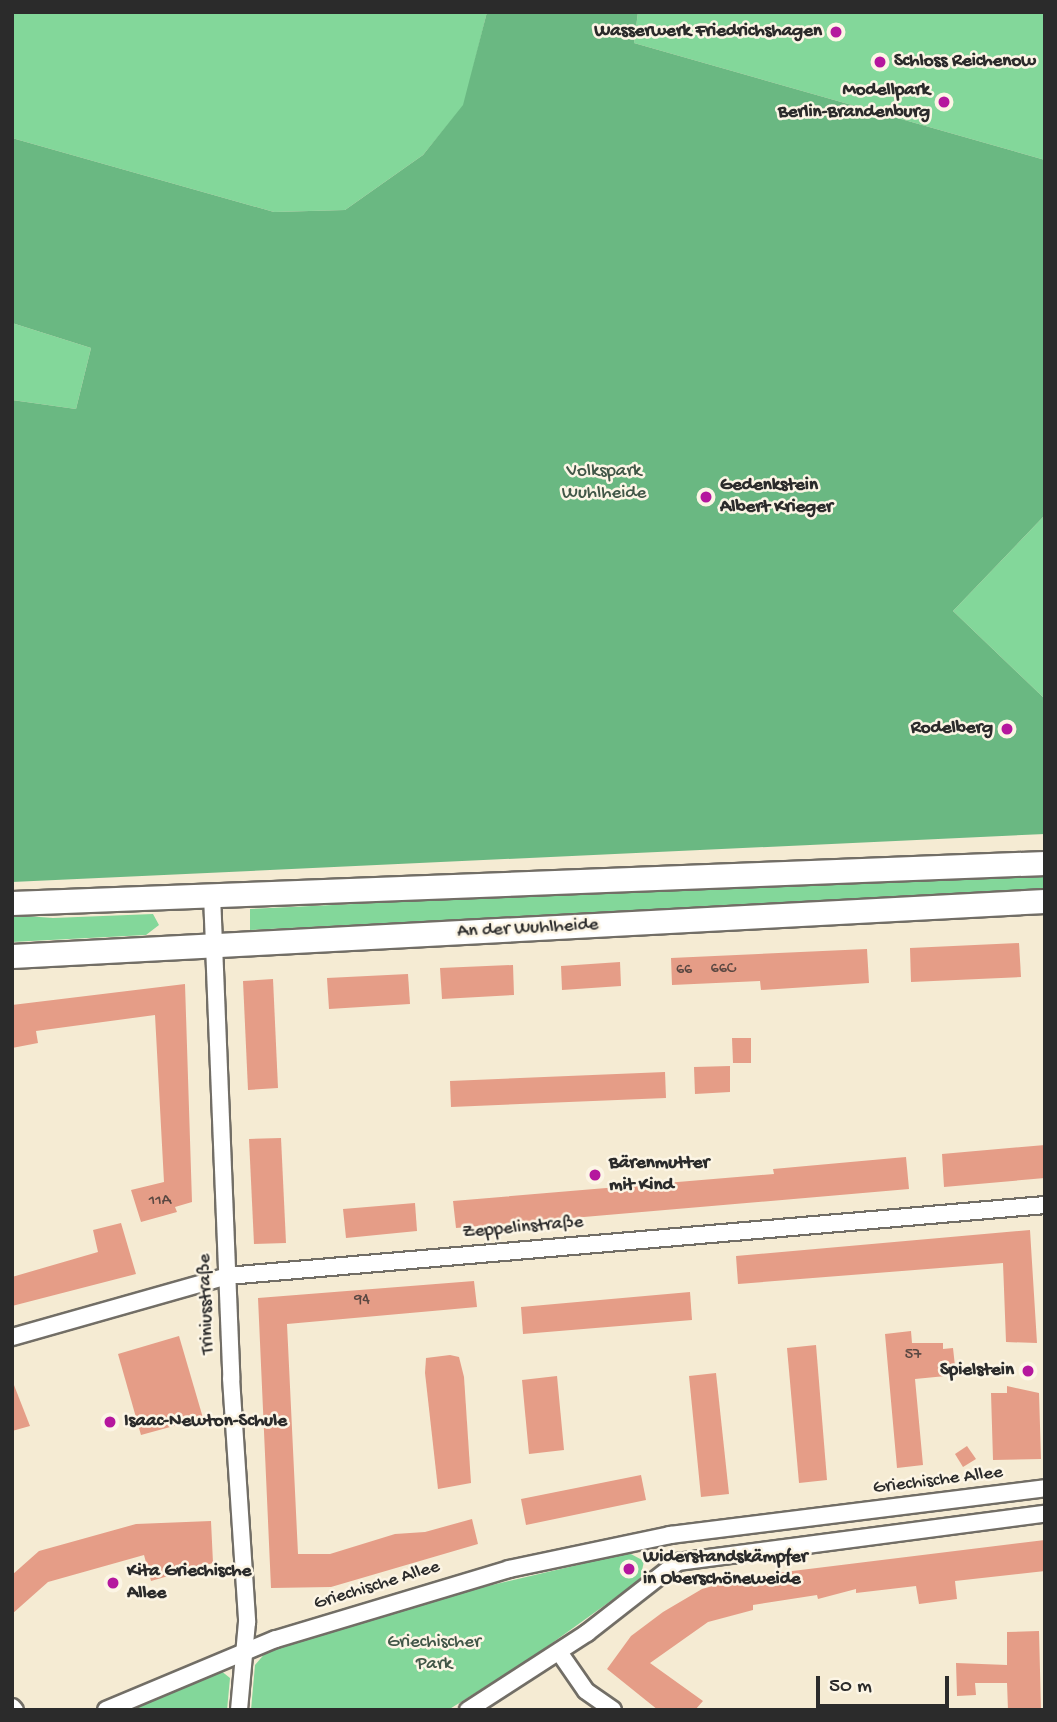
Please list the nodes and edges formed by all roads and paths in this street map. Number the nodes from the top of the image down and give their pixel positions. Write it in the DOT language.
graph roads {
  1 [pos="1045,863"];
  2 [pos="212,895"];
  3 [pos="1045,901"];
  4 [pos="12,903"];
  5 [pos="215,943"];
  6 [pos="12,956"];
  7 [pos="1045,1205"];
  8 [pos="227,1276"];
  9 [pos="12,1337"];
  10 [pos="1045,1489"];
  11 [pos="1045,1514"];
  12 [pos="670,1535"];
  13 [pos="678,1562"];
  14 [pos="244,1651"];
  15 [pos="559,1652"];
  16 [pos="106,1710"];
  17 [pos="239,1710"];
  18 [pos="468,1710"];
  19 [pos="613,1710"];
  1 -- 2 [label="main road"];
  2 -- 4 [label="main road"];
  2 -- 5 [label="street, Triniusstraße"];
  3 -- 5 [label="main road, An der Wuhlheide"];
  5 -- 6 [label="main road, An der Wuhlheide"];
  5 -- 8 [label="street, Triniusstraße"];
  7 -- 8 [label="street, Zeppelinstraße"];
  8 -- 9 [label="street, Zeppelinstraße"];
  8 -- 14 [label="street, Triniusstraße"];
  10 -- 12 [label="street, Griechische Allee"];
  11 -- 13 [label="street"];
  12 -- 13 [label="street"];
  12 -- 14 [label="street, Griechische Allee"];
  13 -- 15 [label="street"];
  14 -- 16 [label="street, Griechische Allee"];
  14 -- 17 [label="street, Triniusstraße"];
  15 -- 18 [label="street"];
  15 -- 19 [label="street"];
}
